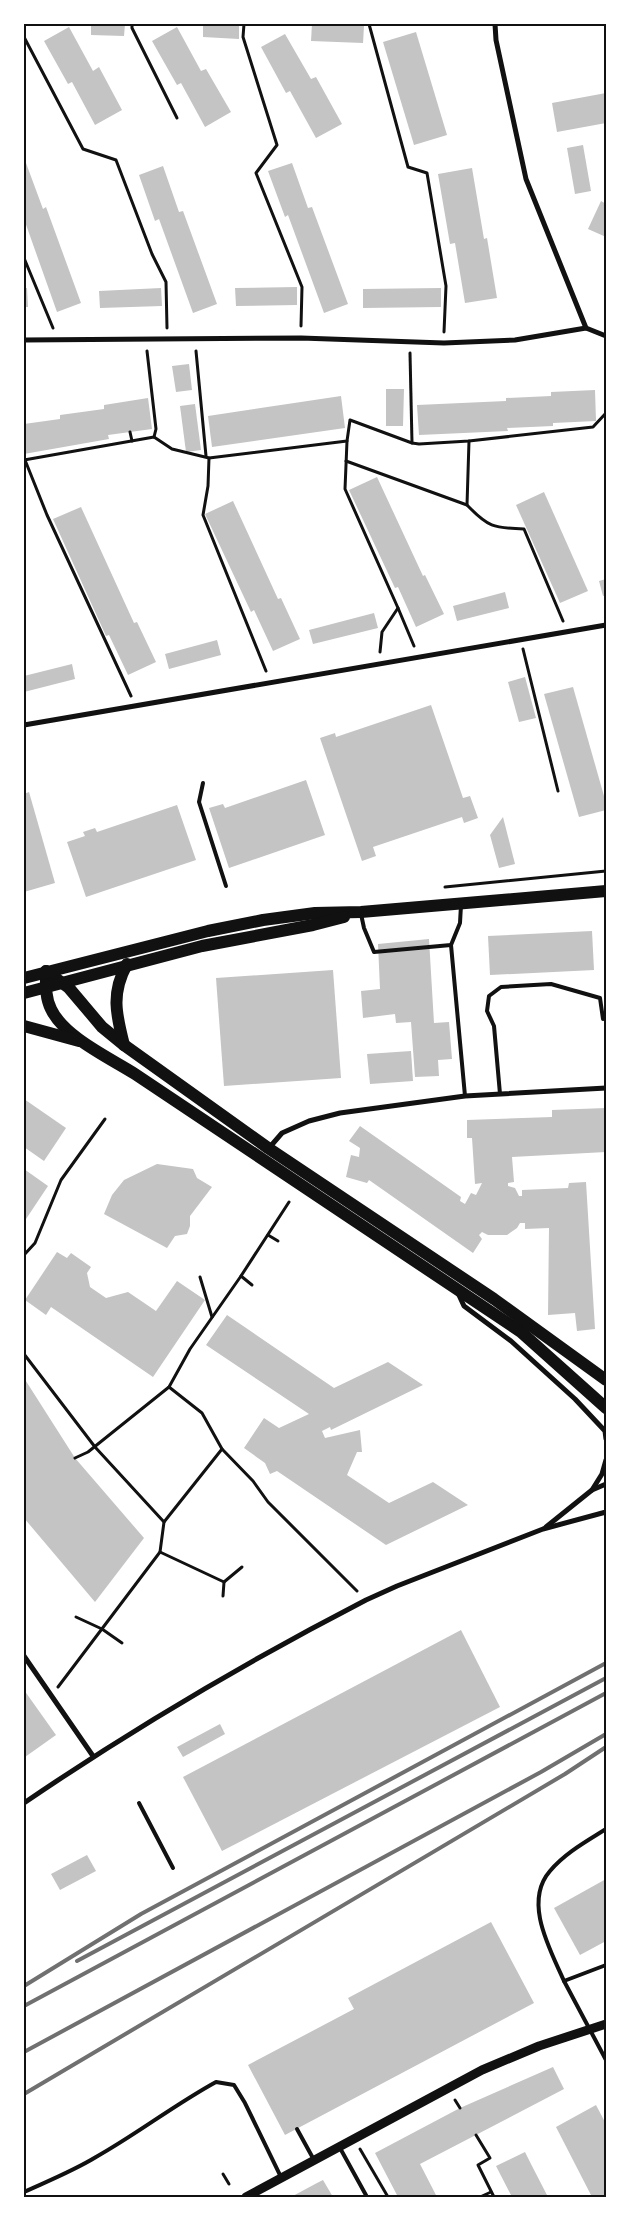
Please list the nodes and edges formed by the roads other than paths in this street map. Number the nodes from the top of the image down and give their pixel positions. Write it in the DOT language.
graph roads {
  1 [pos="495,24"];
  2 [pos="586,328"];
  3 [pos="606,336"];
  4 [pos="24,340"];
  5 [pos="606,625"];
  6 [pos="24,725"];
  7 [pos="203,783"];
  8 [pos="226,886"];
  9 [pos="606,891"];
  10 [pos="461,904"];
  11 [pos="361,912"];
  12 [pos="450,945"];
  13 [pos="127,964"];
  14 [pos="46,971"];
  15 [pos="24,978"];
  16 [pos="62,982"];
  17 [pos="46,986"];
  18 [pos="24,993"];
  19 [pos="603,1019"];
  20 [pos="24,1026"];
  21 [pos="82,1041"];
  22 [pos="124,1045"];
  23 [pos="606,1088"];
  24 [pos="500,1094"];
  25 [pos="465,1096"];
  26 [pos="268,1148"];
  27 [pos="455,1288"];
  28 [pos="606,1380"];
  29 [pos="606,1408"];
  30 [pos="606,1440"];
  31 [pos="606,1460"];
  32 [pos="606,1484"];
  33 [pos="592,1490"];
  34 [pos="606,1512"];
  35 [pos="543,1529"];
  36 [pos="24,1656"];
  37 [pos="93,1756"];
  38 [pos="24,1803"];
  39 [pos="139,1803"];
  40 [pos="606,1829"];
  41 [pos="172,1868"];
  42 [pos="606,1965"];
  43 [pos="564,1981"];
  44 [pos="606,2024"];
  45 [pos="589,2029"];
  46 [pos="606,2060"];
  47 [pos="297,2129"];
  48 [pos="340,2148"];
  49 [pos="315,2162"];
  50 [pos="282,2179"];
  51 [pos="24,2192"];
  52 [pos="246,2197"];
  53 [pos="368,2197"];
  1 -- 2 [label="street"];
  2 -- 3 [label="street"];
  2 -- 4 [label="street"];
  5 -- 6 [label="street"];
  7 -- 8 [label="lane"];
  9 -- 10 [label="main road"];
  10 -- 11 [label="main road"];
  10 -- 12 [label="lane"];
  11 -- 12 [label="lane"];
  11 -- 13 [label="main road"];
  11 -- 14 [label="main road"];
  12 -- 25 [label="lane"];
  13 -- 16 [label="main road"];
  13 -- 22 [label="main road"];
  14 -- 15 [label="main road"];
  14 -- 16 [label="main road"];
  14 -- 17 [label="main road"];
  16 -- 17 [label="main road"];
  16 -- 22 [label="main road"];
  17 -- 18 [label="main road"];
  17 -- 21 [label="main road"];
  19 -- 24 [label="lane"];
  20 -- 21 [label="main road"];
  21 -- 27 [label="main road"];
  22 -- 26 [label="main road"];
  23 -- 24 [label="street"];
  24 -- 25 [label="street"];
  25 -- 26 [label="street"];
  26 -- 28 [label="main road"];
  27 -- 29 [label="main road"];
  27 -- 30 [label="street"];
  31 -- 33 [label="street"];
  32 -- 33 [label="street"];
  33 -- 35 [label="street"];
  34 -- 35 [label="street"];
  35 -- 37 [label="street"];
  36 -- 37 [label="street"];
  37 -- 38 [label="street"];
  39 -- 41 [label="lane"];
  40 -- 43 [label="lane"];
  42 -- 43 [label="lane"];
  43 -- 45 [label="lane"];
  44 -- 45 [label="street"];
  45 -- 46 [label="lane"];
  45 -- 48 [label="street"];
  47 -- 49 [label="lane"];
  48 -- 49 [label="street"];
  48 -- 53 [label="lane"];
  49 -- 50 [label="street"];
  50 -- 51 [label="lane"];
  50 -- 52 [label="street"];
}
